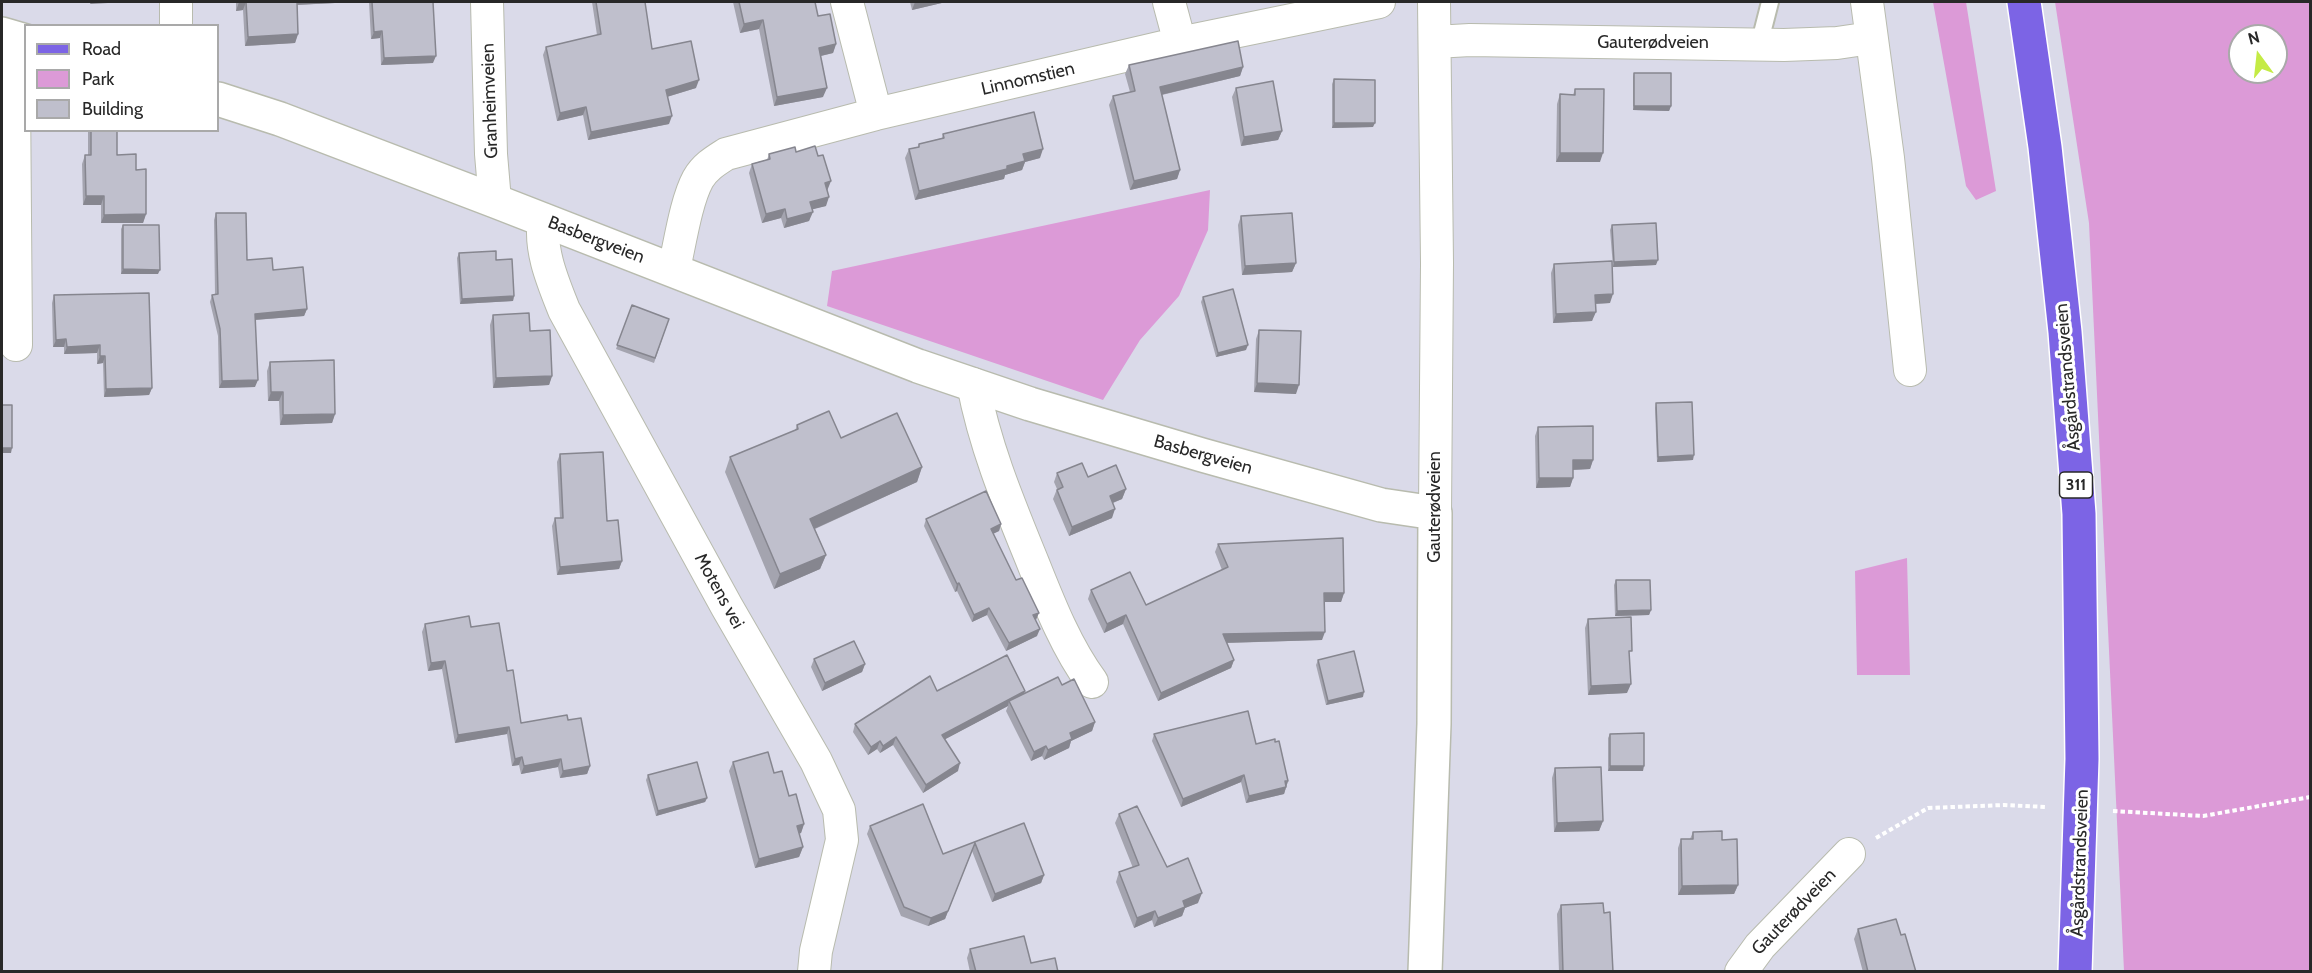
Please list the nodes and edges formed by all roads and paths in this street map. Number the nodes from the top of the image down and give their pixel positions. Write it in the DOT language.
graph roads {
  1 [pos="176,2"];
  2 [pos="488,2"];
  3 [pos="847,2"];
  4 [pos="1169,2"];
  5 [pos="1379,2"];
  6 [pos="1434,2"];
  7 [pos="1770,2"];
  8 [pos="1867,2"];
  9 [pos="2024,2"];
  10 [pos="176,24"];
  11 [pos="13,37"];
  12 [pos="1871,38"];
  13 [pos="1435,42"];
  14 [pos="1180,43"];
  15 [pos="1759,45"];
  16 [pos="219,99"];
  17 [pos="876,114"];
  18 [pos="495,201"];
  19 [pos="544,220"];
  20 [pos="674,269"];
  21 [pos="16,345"];
  22 [pos="1910,370"];
  23 [pos="973,384"];
  24 [pos="1435,513"];
  25 [pos="1092,682"];
  26 [pos="1849,854"];
  27 [pos="814,972"];
  28 [pos="1425,972"];
  29 [pos="1741,972"];
  30 [pos="2075,972"];
  1 -- 10 [label="street"];
  2 -- 18 [label="street, Granheimveien"];
  3 -- 17 [label="street"];
  4 -- 14 [label="street"];
  5 -- 14 [label="street, Linnomstien"];
  6 -- 13 [label="street, Gauterødveien"];
  7 -- 15 [label="lane"];
  8 -- 12 [label="street"];
  9 -- 30 [label="main road, Åsgårdstrandsveien / 311"];
  11 -- 21 [label="street"];
  12 -- 15 [label="street, Gauterødveien"];
  12 -- 22 [label="street"];
  13 -- 15 [label="street, Gauterødveien"];
  13 -- 24 [label="street, Gauterødveien"];
  14 -- 17 [label="street, Linnomstien"];
  16 -- 18 [label="main road, Basbergveien"];
  17 -- 20 [label="street, Linnomstien"];
  18 -- 19 [label="main road, Basbergveien"];
  19 -- 20 [label="main road, Basbergveien"];
  19 -- 27 [label="street, Motens vei"];
  20 -- 23 [label="main road, Basbergveien"];
  23 -- 24 [label="main road, Basbergveien"];
  23 -- 25 [label="street"];
  24 -- 28 [label="main road, Gauterødveien"];
  26 -- 29 [label="street, Gauterødveien"];
}
